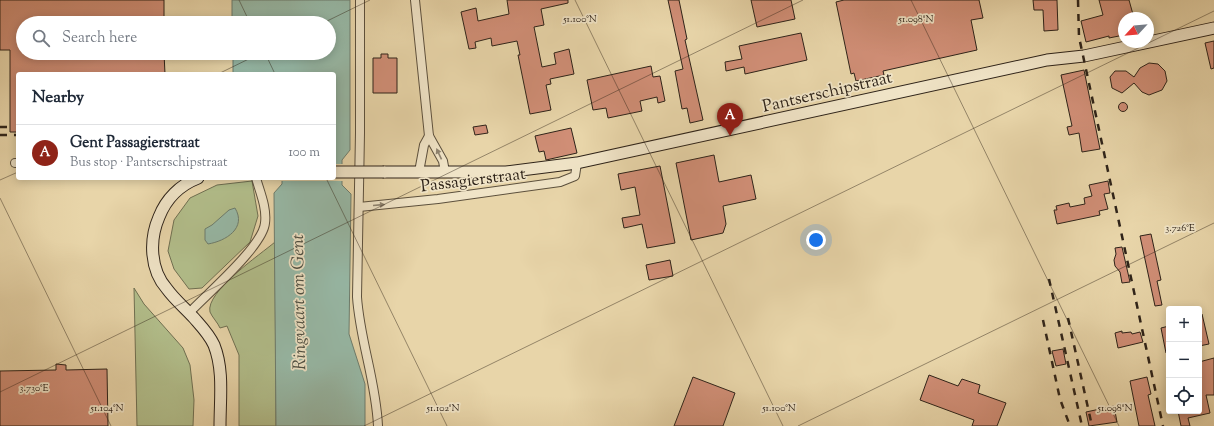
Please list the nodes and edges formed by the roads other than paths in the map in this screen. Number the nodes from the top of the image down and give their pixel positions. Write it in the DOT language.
graph roads {
  1 [pos="360,0"];
  2 [pos="415,0"];
  3 [pos="1214,28"];
  4 [pos="429,136"];
  5 [pos="577,163"];
  6 [pos="336,172"];
  7 [pos="419,172"];
  8 [pos="445,172"];
  9 [pos="194,180"];
  10 [pos="257,180"];
  11 [pos="359,207"];
  12 [pos="190,313"];
  13 [pos="220,426"];
  14 [pos="378,426"];
  1 -- 11 [label="street"];
  2 -- 4 [label="street"];
  3 -- 5 [label="main road, Pantserschipstraat"];
  4 -- 7 [label="street"];
  8 -- 4 [label="street, one-way"];
  5 -- 8 [label="main road, Pantserschipstraat"];
  11 -- 5 [label="street, Passagierstraat, one-way"];
  6 -- 7 [label="main road, Pantserschipstraat, bridge"];
  7 -- 8 [label="main road, Pantserschipstraat"];
  9 -- 12 [label="main road"];
  10 -- 12 [label="street"];
  11 -- 14 [label="street"];
  12 -- 13 [label="main road"];
}
